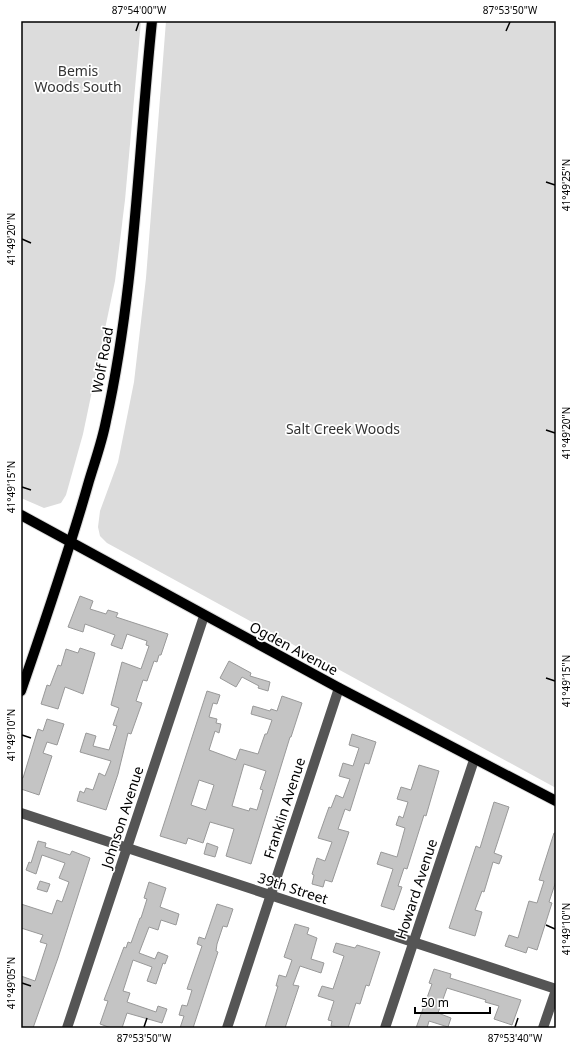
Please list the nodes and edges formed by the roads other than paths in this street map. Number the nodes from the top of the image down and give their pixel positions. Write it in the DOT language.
graph roads {
  1 [pos="152,21"];
  2 [pos="21,515"];
  3 [pos="72,543"];
  4 [pos="204,616"];
  5 [pos="339,688"];
  6 [pos="21,691"];
  7 [pos="474,760"];
  8 [pos="556,801"];
  9 [pos="21,813"];
  10 [pos="127,849"];
  11 [pos="270,895"];
  12 [pos="413,943"];
  13 [pos="556,989"];
  14 [pos="67,1028"];
  15 [pos="227,1028"];
  16 [pos="385,1028"];
  17 [pos="543,1028"];
  1 -- 3 [label="main road, Wolf Road"];
  2 -- 3 [label="main road, Ogden Avenue"];
  3 -- 4 [label="main road, Ogden Avenue"];
  3 -- 6 [label="main road, Wolf Road"];
  4 -- 5 [label="main road, Ogden Avenue"];
  4 -- 10 [label="street, Johnson Avenue"];
  5 -- 7 [label="main road, Ogden Avenue"];
  5 -- 11 [label="street, Franklin Avenue"];
  7 -- 8 [label="main road, Ogden Avenue"];
  7 -- 12 [label="street, Howard Avenue"];
  9 -- 10 [label="street, 39th Street"];
  10 -- 11 [label="street, 39th Street"];
  10 -- 14 [label="street, Johnson Avenue"];
  11 -- 12 [label="street, 39th Street"];
  11 -- 15 [label="street, Franklin Avenue"];
  12 -- 13 [label="street, 39th Street"];
  12 -- 16 [label="street, Howard Avenue"];
  13 -- 17 [label="street"];
}
